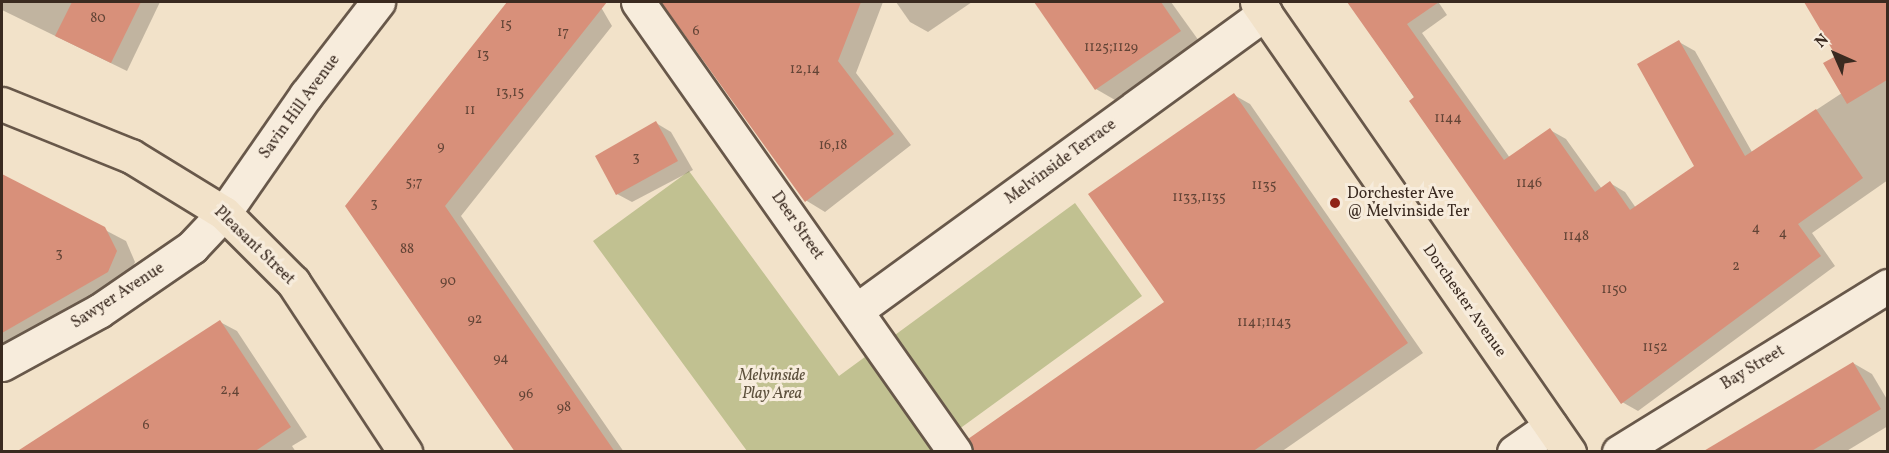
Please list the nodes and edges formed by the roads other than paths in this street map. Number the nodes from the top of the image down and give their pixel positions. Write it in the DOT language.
graph roads {
  1 [pos="378,2"];
  2 [pos="638,2"];
  3 [pos="1261,7"];
  4 [pos="2,104"];
  5 [pos="224,213"];
  6 [pos="1887,286"];
  7 [pos="857,310"];
  8 [pos="2,363"];
  9 [pos="1560,439"];
  10 [pos="405,452"];
  11 [pos="955,452"];
  12 [pos="1514,452"];
  13 [pos="1618,452"];
  1 -- 5 [label="street, Savin Hill Avenue"];
  2 -- 7 [label="street, Deer Street"];
  3 -- 7 [label="street, Melvinside Terrace"];
  3 -- 9 [label="main road, Dorchester Avenue"];
  4 -- 5 [label="main road, Pleasant Street"];
  5 -- 8 [label="street, Sawyer Avenue"];
  5 -- 10 [label="main road, Pleasant Street"];
  6 -- 13 [label="street, Bay Street"];
  7 -- 11 [label="street, Deer Street"];
  9 -- 12 [label="street"];
}
